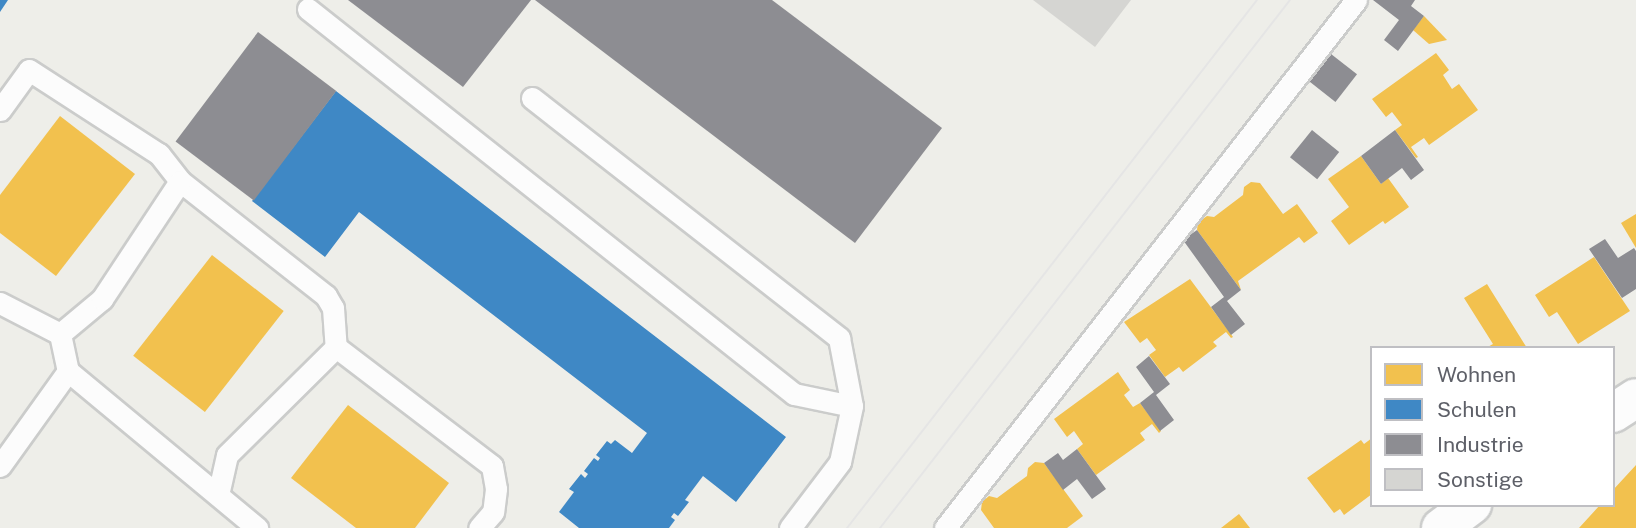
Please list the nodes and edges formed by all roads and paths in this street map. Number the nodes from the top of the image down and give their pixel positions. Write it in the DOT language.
graph roads {
  1 [pos="1356,0"];
  2 [pos="308,9"];
  3 [pos="532,98"];
  4 [pos="0,110"];
  5 [pos="180,181"];
  6 [pos="0,303"];
  7 [pos="60,334"];
  8 [pos="336,347"];
  9 [pos="68,371"];
  10 [pos="1636,398"];
  11 [pos="852,406"];
  12 [pos="1615,412"];
  13 [pos="0,466"];
  14 [pos="218,495"];
  15 [pos="1469,507"];
  16 [pos="257,528"];
  17 [pos="479,528"];
  18 [pos="790,528"];
  19 [pos="945,528"];
  20 [pos="1441,528"];
  1 -- 19 [label="lane"];
  2 -- 11 [label="lane"];
  3 -- 11 [label="lane"];
  4 -- 5 [label="lane"];
  5 -- 7 [label="lane"];
  5 -- 8 [label="lane"];
  6 -- 7 [label="lane"];
  7 -- 9 [label="lane"];
  8 -- 14 [label="lane"];
  8 -- 17 [label="lane"];
  9 -- 13 [label="lane"];
  9 -- 14 [label="lane"];
  10 -- 12 [label="main road"];
  11 -- 18 [label="lane"];
  14 -- 16 [label="lane"];
  15 -- 20 [label="main road"];
}
